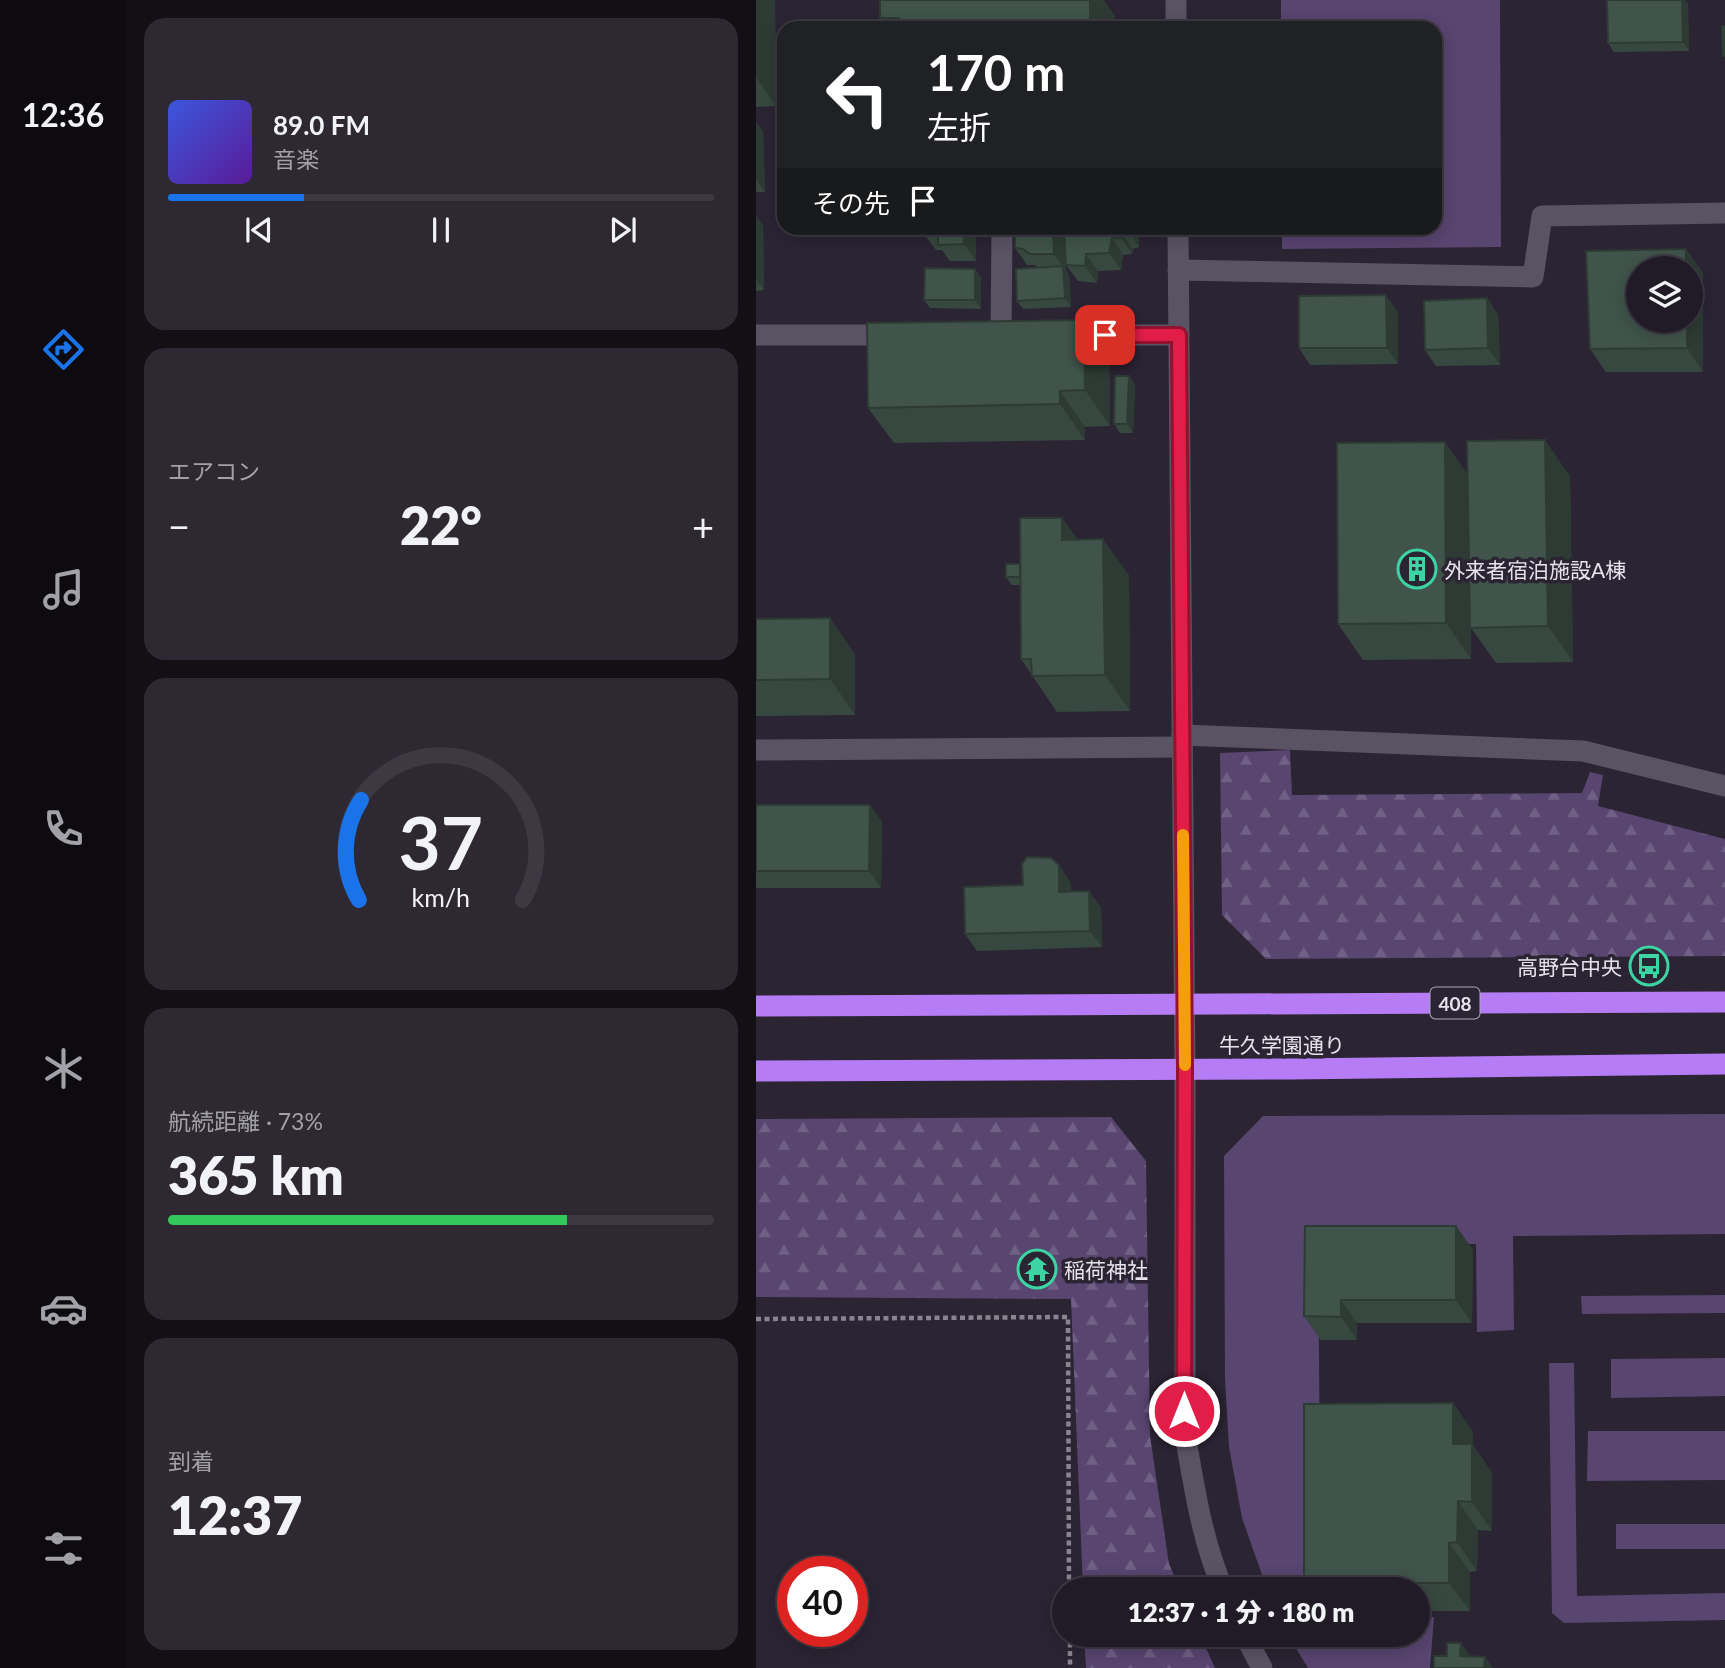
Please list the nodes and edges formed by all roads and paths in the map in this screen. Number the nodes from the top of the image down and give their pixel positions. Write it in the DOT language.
graph roads {
  1 [pos="1176,0"];
  2 [pos="1176,21"];
  3 [pos="1725,213"];
  4 [pos="1001,235"];
  5 [pos="1178,235"];
  6 [pos="1178,270"];
  7 [pos="756,335"];
  8 [pos="919,335"];
  9 [pos="1179,335"];
  10 [pos="1182,741"];
  11 [pos="756,750"];
  12 [pos="1725,786"];
  13 [pos="1725,1002"];
  14 [pos="1184,1004"];
  15 [pos="756,1006"];
  16 [pos="1725,1064"];
  17 [pos="1185,1069"];
  18 [pos="756,1071"];
  19 [pos="756,1319"];
  20 [pos="1069,1577"];
  21 [pos="1218,1577"];
  22 [pos="1070,1647"];
  23 [pos="1251,1647"];
  24 [pos="1070,1668"];
  25 [pos="1262,1668"];
  1 -- 2 [label="street"];
  3 -- 6 [label="street"];
  4 -- 9 [label="street"];
  5 -- 6 [label="street"];
  6 -- 9 [label="street"];
  7 -- 8 [label="street"];
  9 -- 10 [label="street"];
  10 -- 11 [label="street"];
  10 -- 12 [label="street"];
  10 -- 14 [label="street"];
  13 -- 14 [label="highway, 牛久学園通り / 408"];
  14 -- 15 [label="highway, 牛久学園通り / 408"];
  14 -- 17 [label="street"];
  16 -- 17 [label="highway, 牛久学園通り"];
  17 -- 18 [label="highway, 牛久学園通り"];
  17 -- 21 [label="street"];
  19 -- 20 [label="path"];
  22 -- 24 [label="path"];
  23 -- 25 [label="street"];
}
